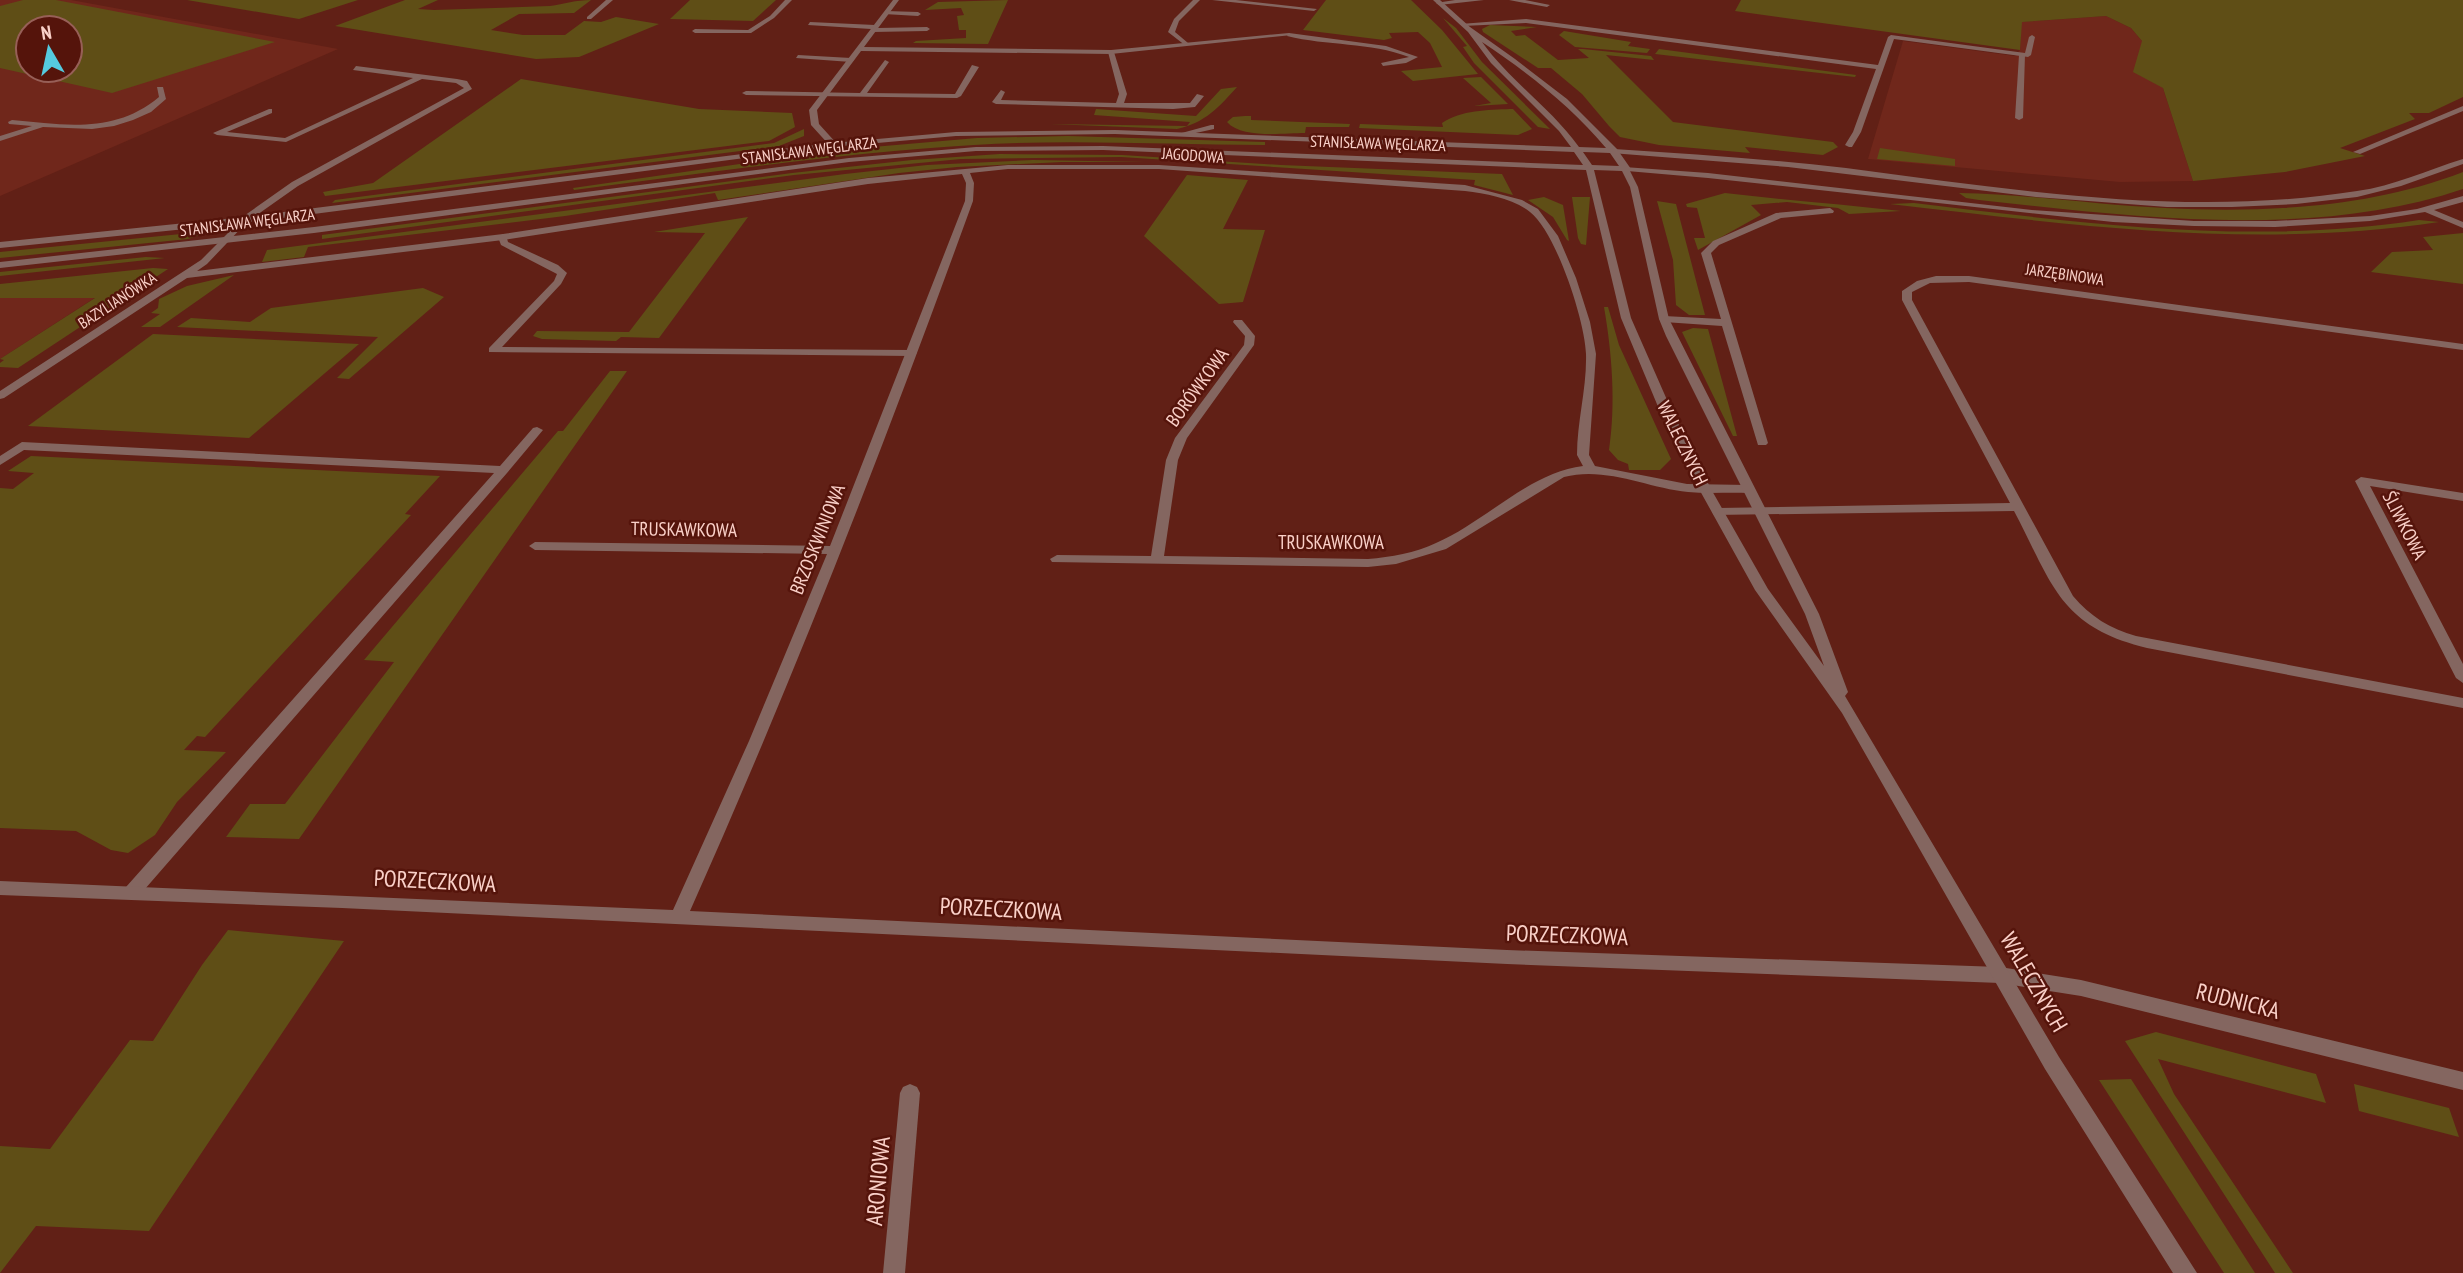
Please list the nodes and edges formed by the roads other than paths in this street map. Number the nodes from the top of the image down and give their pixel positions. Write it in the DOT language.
graph roads {
  1 [pos="610,0"];
  2 [pos="789,0"];
  3 [pos="896,0"];
  4 [pos="1197,0"];
  5 [pos="1216,0"];
  6 [pos="1481,0"];
  7 [pos="1512,0"];
  8 [pos="1438,1"];
  9 [pos="1547,5"];
  10 [pos="1314,9"];
  11 [pos="886,13"];
  12 [pos="918,14"];
  13 [pos="589,18"];
  14 [pos="810,24"];
  15 [pos="876,27"];
  16 [pos="1466,27"];
  17 [pos="695,31"];
  18 [pos="2032,37"];
  19 [pos="1186,44"];
  20 [pos="859,49"];
  21 [pos="896,51"];
  22 [pos="1111,52"];
  23 [pos="2022,55"];
  24 [pos="798,57"];
  25 [pos="851,60"];
  26 [pos="885,62"];
  27 [pos="1383,64"];
  28 [pos="975,67"];
  29 [pos="1879,67"];
  30 [pos="356,68"];
  31 [pos="421,76"];
  32 [pos="160,89"];
  33 [pos="1001,92"];
  34 [pos="746,93"];
  35 [pos="823,94"];
  36 [pos="862,95"];
  37 [pos="1200,96"];
  38 [pos="1119,106"];
  39 [pos="2463,108"];
  40 [pos="269,111"];
  41 [pos="2019,118"];
  42 [pos="12,122"];
  43 [pos="45,125"];
  44 [pos="1211,127"];
  45 [pos="1182,134"];
  46 [pos="0,139"];
  47 [pos="834,145"];
  48 [pos="1849,145"];
  49 [pos="1577,149"];
  50 [pos="1614,151"];
  51 [pos="2357,152"];
  52 [pos="2463,161"];
  53 [pos="1588,167"];
  54 [pos="1627,169"];
  55 [pos="965,170"];
  56 [pos="2463,199"];
  57 [pos="2424,209"];
  58 [pos="1830,211"];
  59 [pos="244,220"];
  60 [pos="2463,225"];
  61 [pos="503,237"];
  62 [pos="225,241"];
  63 [pos="0,245"];
  64 [pos="0,265"];
  65 [pos="184,275"];
  66 [pos="1664,319"];
  67 [pos="1238,323"];
  68 [pos="1728,323"];
  69 [pos="2463,346"];
  70 [pos="912,353"];
  71 [pos="0,396"];
  72 [pos="537,430"];
  73 [pos="1762,443"];
  74 [pos="0,461"];
  75 [pos="1591,469"];
  76 [pos="503,470"];
  77 [pos="1705,489"];
  78 [pos="1748,489"];
  79 [pos="2463,497"];
  80 [pos="2017,507"];
  81 [pos="1760,511"];
  82 [pos="1718,512"];
  83 [pos="535,546"];
  84 [pos="833,550"];
  85 [pos="1057,559"];
  86 [pos="1157,560"];
  87 [pos="2463,678"];
  88 [pos="2463,703"];
  89 [pos="1848,710"];
  90 [pos="0,888"];
  91 [pos="132,892"];
  92 [pos="678,917"];
  93 [pos="2000,975"];
  94 [pos="2463,1081"];
  95 [pos="910,1093"];
  96 [pos="894,1273"];
  97 [pos="2186,1273"];
  1 -- 13 [label="street"];
  2 -- 17 [label="street"];
  3 -- 11 [label="street"];
  4 -- 19 [label="street"];
  5 -- 10 [label="street"];
  6 -- 8 [label="street"];
  7 -- 9 [label="street"];
  8 -- 16 [label="street"];
  11 -- 12 [label="street"];
  11 -- 15 [label="street"];
  14 -- 15 [label="street"];
  15 -- 20 [label="street"];
  15 -- 21 [label="street"];
  16 -- 29 [label="street"];
  16 -- 49 [label="street, WALECZNYCH"];
  16 -- 50 [label="street, WALECZNYCH"];
  18 -- 23 [label="street"];
  19 -- 22 [label="street"];
  19 -- 27 [label="street"];
  20 -- 21 [label="street"];
  20 -- 25 [label="street"];
  21 -- 22 [label="street"];
  22 -- 38 [label="street"];
  23 -- 29 [label="street"];
  23 -- 41 [label="street"];
  24 -- 25 [label="street"];
  25 -- 35 [label="street"];
  26 -- 36 [label="street"];
  28 -- 36 [label="street"];
  29 -- 48 [label="street"];
  30 -- 31 [label="street"];
  31 -- 40 [label="street"];
  31 -- 59 [label="street, BAZYLIANÓWKA"];
  32 -- 43 [label="street"];
  33 -- 38 [label="street"];
  34 -- 35 [label="street"];
  35 -- 36 [label="street"];
  35 -- 47 [label="street"];
  37 -- 38 [label="street"];
  39 -- 51 [label="street"];
  42 -- 43 [label="street"];
  43 -- 46 [label="street"];
  44 -- 45 [label="street"];
  45 -- 47 [label="street, STANISŁAWA WĘGLARZA"];
  45 -- 49 [label="street, STANISŁAWA WĘGLARZA"];
  47 -- 59 [label="street, STANISŁAWA WĘGLARZA"];
  49 -- 50 [label="street, STANISŁAWA WĘGLARZA"];
  49 -- 53 [label="street, WALECZNYCH"];
  50 -- 52 [label="street, STANISŁAWA WĘGLARZA"];
  50 -- 54 [label="street, WALECZNYCH"];
  53 -- 54 [label="street, STANISŁAWA WĘGLARZA"];
  53 -- 62 [label="street, STANISŁAWA WĘGLARZA"];
  53 -- 77 [label="street, WALECZNYCH"];
  54 -- 57 [label="street, STANISŁAWA WĘGLARZA"];
  54 -- 66 [label="street, WALECZNYCH"];
  55 -- 61 [label="street, JAGODOWA"];
  55 -- 70 [label="street, BRZOSKWINIOWA"];
  55 -- 75 [label="street, JAGODOWA"];
  56 -- 57 [label="street, STANISŁAWA WĘGLARZA"];
  57 -- 60 [label="street"];
  58 -- 68 [label="street"];
  59 -- 62 [label="street, BAZYLIANÓWKA"];
  59 -- 63 [label="street, STANISŁAWA WĘGLARZA"];
  61 -- 65 [label="street, JAGODOWA"];
  61 -- 70 [label="street"];
  62 -- 64 [label="street, STANISŁAWA WĘGLARZA"];
  62 -- 65 [label="street, BAZYLIANÓWKA"];
  65 -- 71 [label="street, BAZYLIANÓWKA"];
  66 -- 68 [label="street"];
  66 -- 78 [label="street, WALECZNYCH"];
  67 -- 86 [label="street, BORÓWKOWA"];
  68 -- 73 [label="street"];
  69 -- 80 [label="street, JARZĘBINOWA"];
  70 -- 84 [label="street, BRZOSKWINIOWA"];
  72 -- 76 [label="street"];
  74 -- 76 [label="street"];
  75 -- 77 [label="street, TRUSKAWKOWA"];
  75 -- 86 [label="street, TRUSKAWKOWA"];
  76 -- 91 [label="street"];
  77 -- 78 [label="street, TRUSKAWKOWA"];
  77 -- 82 [label="street, WALECZNYCH"];
  78 -- 81 [label="street, WALECZNYCH"];
  79 -- 87 [label="street, ŚLIWKOWA"];
  80 -- 81 [label="street"];
  80 -- 88 [label="street, JARZĘBINOWA"];
  81 -- 82 [label="street"];
  81 -- 89 [label="street, WALECZNYCH"];
  82 -- 89 [label="street, WALECZNYCH"];
  83 -- 84 [label="street, TRUSKAWKOWA"];
  84 -- 92 [label="street, BRZOSKWINIOWA"];
  85 -- 86 [label="street, TRUSKAWKOWA"];
  89 -- 93 [label="street, WALECZNYCH"];
  90 -- 91 [label="street, PORZECZKOWA"];
  91 -- 92 [label="street, PORZECZKOWA"];
  92 -- 93 [label="street, PORZECZKOWA"];
  93 -- 94 [label="street, RUDNICKA"];
  93 -- 97 [label="street, WALECZNYCH"];
  95 -- 96 [label="street, ARONIOWA"];
}
